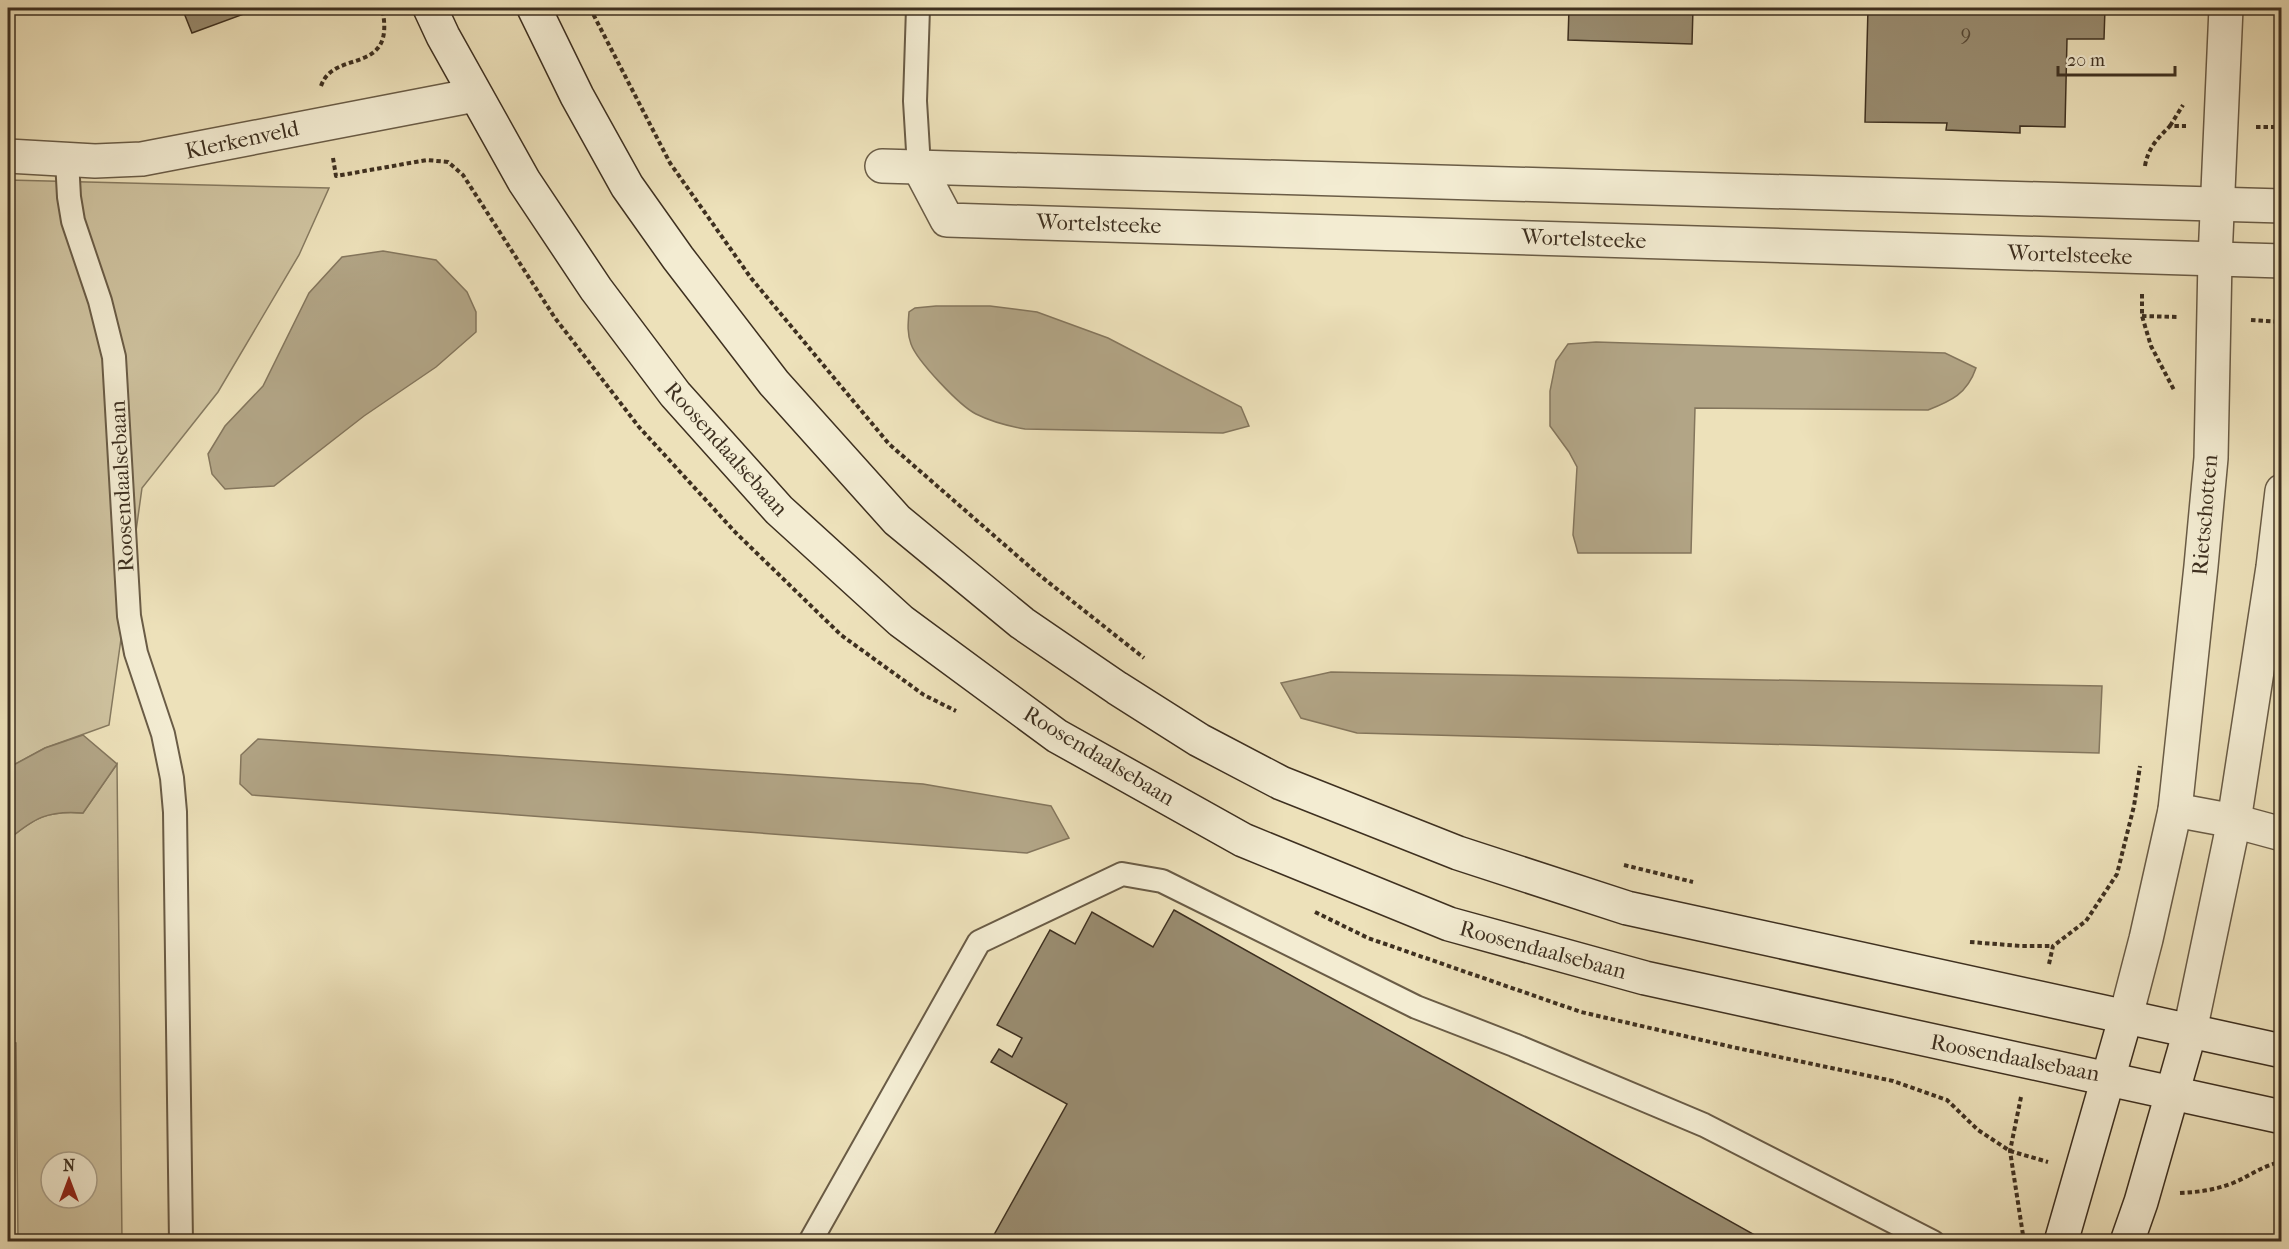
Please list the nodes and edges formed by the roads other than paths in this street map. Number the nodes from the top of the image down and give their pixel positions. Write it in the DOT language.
graph roads {
  1 [pos="430,8"];
  2 [pos="534,8"];
  3 [pos="918,8"];
  4 [pos="2226,8"];
  5 [pos="475,95"];
  6 [pos="8,156"];
  7 [pos="67,160"];
  8 [pos="882,166"];
  9 [pos="919,167"];
  10 [pos="2218,205"];
  11 [pos="2282,206"];
  12 [pos="2215,259"];
  13 [pos="2282,261"];
  14 [pos="2282,490"];
  15 [pos="2175,810"];
  16 [pos="2234,821"];
  17 [pos="2282,834"];
  18 [pos="2126,1016"];
  19 [pos="2190,1031"];
  20 [pos="2282,1051"];
  21 [pos="2107,1080"];
  22 [pos="2173,1093"];
  23 [pos="2282,1117"];
  24 [pos="181,1242"];
  25 [pos="810,1242"];
  26 [pos="1933,1242"];
  27 [pos="2061,1242"];
  28 [pos="2127,1242"];
  1 -- 5 [label="street, Roosendaalsebaan"];
  2 -- 18 [label="street"];
  3 -- 9 [label="lane"];
  4 -- 10 [label="street, Rietschotten"];
  5 -- 7 [label="street, Klerkenveld"];
  5 -- 21 [label="street, Roosendaalsebaan"];
  6 -- 7 [label="street, Klerkenveld"];
  7 -- 24 [label="lane, Roosendaalsebaan"];
  8 -- 9 [label="street"];
  9 -- 10 [label="street"];
  9 -- 12 [label="street, Wortelsteeke"];
  10 -- 11 [label="street"];
  10 -- 12 [label="street, Rietschotten"];
  12 -- 13 [label="street, Wortelsteeke"];
  12 -- 15 [label="street, Rietschotten"];
  14 -- 16 [label="street"];
  15 -- 16 [label="street"];
  15 -- 18 [label="street, Rietschotten"];
  16 -- 17 [label="street"];
  16 -- 19 [label="street"];
  18 -- 19 [label="street"];
  18 -- 21 [label="street, Roosendaalsebaan"];
  19 -- 20 [label="street"];
  19 -- 22 [label="street"];
  21 -- 22 [label="street"];
  21 -- 27 [label="street"];
  22 -- 23 [label="street"];
  22 -- 28 [label="street"];
  25 -- 26 [label="lane"];
}
